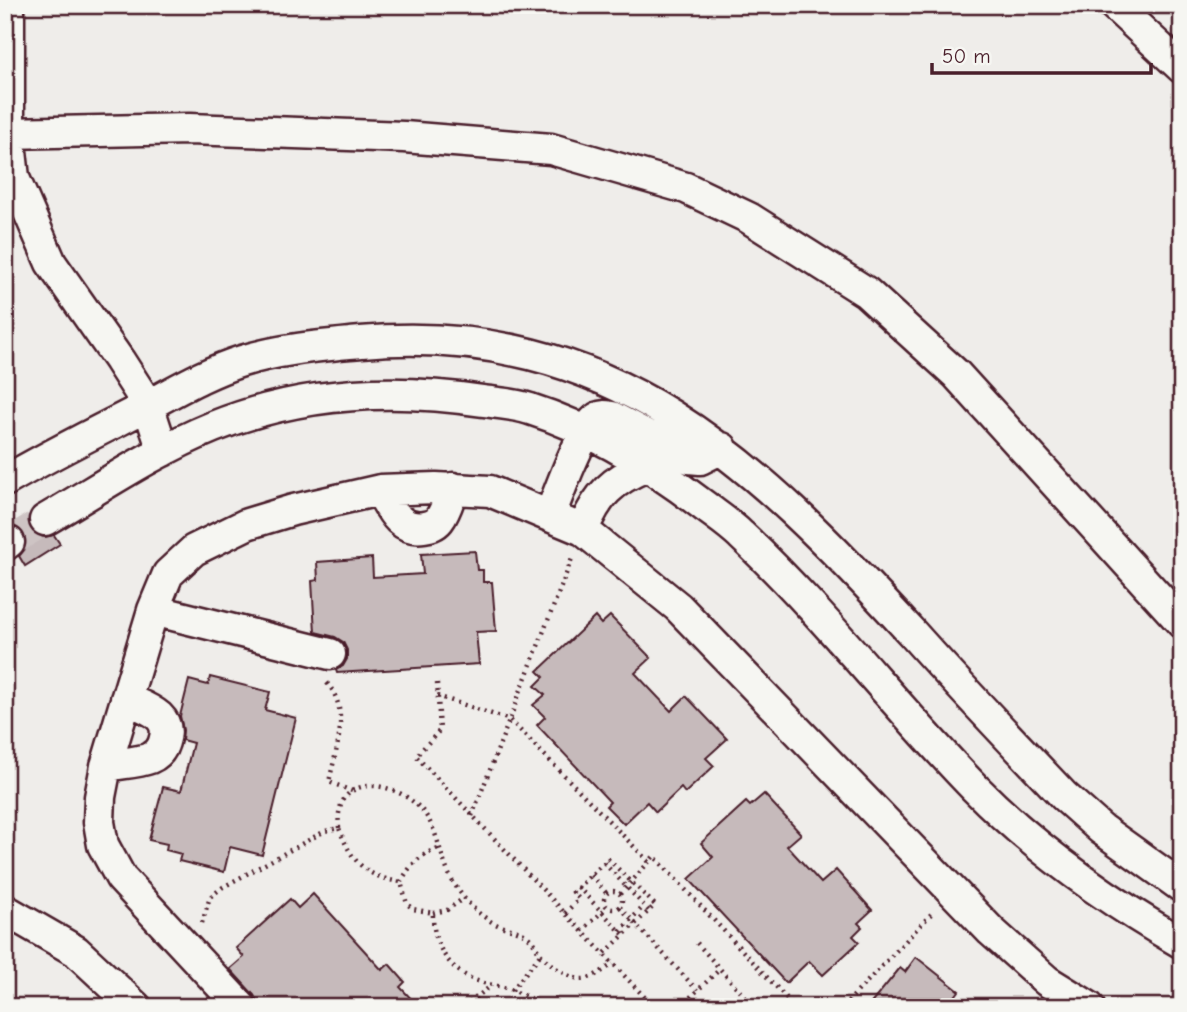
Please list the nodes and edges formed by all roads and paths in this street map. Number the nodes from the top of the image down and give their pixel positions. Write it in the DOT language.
graph roads {
  1 [pos="9,5"];
  2 [pos="1114,5"];
  3 [pos="1182,68"];
  4 [pos="9,133"];
  5 [pos="148,405"];
  6 [pos="594,436"];
  7 [pos="722,448"];
  8 [pos="163,451"];
  9 [pos="647,466"];
  10 [pos="5,481"];
  11 [pos="45,520"];
  12 [pos="566,522"];
  13 [pos="153,610"];
  14 [pos="1182,624"];
  15 [pos="289,644"];
  16 [pos="330,654"];
  17 [pos="437,683"];
  18 [pos="438,696"];
  19 [pos="126,699"];
  20 [pos="510,720"];
  21 [pos="106,766"];
  22 [pos="352,791"];
  23 [pos="472,816"];
  24 [pos="339,828"];
  25 [pos="438,848"];
  26 [pos="649,862"];
  27 [pos="604,863"];
  28 [pos="591,875"];
  29 [pos="401,882"];
  30 [pos="631,883"];
  31 [pos="578,887"];
  32 [pos="626,887"];
  33 [pos="1182,887"];
  34 [pos="953,891"];
  35 [pos="607,894"];
  36 [pos="620,894"];
  37 [pos="464,898"];
  38 [pos="620,906"];
  39 [pos="644,906"];
  40 [pos="607,907"];
  41 [pos="5,910"];
  42 [pos="649,911"];
  43 [pos="565,913"];
  44 [pos="601,913"];
  45 [pos="433,914"];
  46 [pos="632,918"];
  47 [pos="636,923"];
  48 [pos="582,931"];
  49 [pos="622,933"];
  50 [pos="697,943"];
  51 [pos="1182,943"];
  52 [pos="604,954"];
  53 [pos="540,955"];
  54 [pos="196,958"];
  55 [pos="613,964"];
  56 [pos="720,969"];
  57 [pos="492,984"];
  58 [pos="512,990"];
  59 [pos="697,990"];
  60 [pos="126,1002"];
  61 [pos="240,1007"];
  62 [pos="464,1007"];
  63 [pos="548,1007"];
  64 [pos="654,1007"];
  65 [pos="664,1007"];
  66 [pos="680,1007"];
  67 [pos="754,1007"];
  68 [pos="795,1007"];
  69 [pos="843,1007"];
  70 [pos="1089,1007"];
  1 -- 4 [label="street"];
  2 -- 3 [label="street"];
  4 -- 5 [label="street"];
  4 -- 14 [label="street"];
  5 -- 7 [label="street"];
  5 -- 8 [label="street"];
  5 -- 10 [label="street"];
  6 -- 7 [label="street"];
  6 -- 8 [label="street"];
  6 -- 9 [label="street"];
  6 -- 12 [label="street"];
  7 -- 33 [label="street"];
  8 -- 11 [label="street"];
  9 -- 12 [label="street"];
  9 -- 51 [label="street"];
  12 -- 13 [label="street"];
  12 -- 20 [label="path"];
  12 -- 34 [label="street"];
  13 -- 15 [label="street"];
  13 -- 19 [label="street"];
  15 -- 16 [label="street"];
  15 -- 22 [label="path"];
  17 -- 18 [label="path"];
  18 -- 20 [label="path"];
  18 -- 23 [label="path"];
  19 -- 21 [label="street"];
  19 -- 21 [label="street"];
  20 -- 23 [label="path"];
  20 -- 26 [label="path"];
  21 -- 54 [label="street"];
  22 -- 24 [label="path"];
  22 -- 25 [label="path"];
  23 -- 43 [label="path"];
  24 -- 29 [label="path"];
  24 -- 54 [label="path"];
  25 -- 29 [label="path"];
  25 -- 37 [label="path"];
  26 -- 30 [label="path"];
  26 -- 68 [label="path"];
  27 -- 28 [label="path"];
  27 -- 30 [label="path"];
  27 -- 32 [label="path"];
  28 -- 31 [label="path"];
  28 -- 35 [label="path"];
  29 -- 45 [label="path"];
  30 -- 32 [label="path"];
  30 -- 42 [label="path"];
  31 -- 43 [label="path"];
  31 -- 44 [label="path"];
  32 -- 36 [label="path"];
  32 -- 39 [label="path"];
  34 -- 69 [label="path"];
  34 -- 70 [label="street"];
  35 -- 36 [label="path"];
  35 -- 40 [label="path"];
  36 -- 38 [label="path"];
  37 -- 45 [label="path"];
  37 -- 53 [label="path"];
  38 -- 40 [label="path"];
  38 -- 46 [label="path"];
  39 -- 42 [label="path"];
  39 -- 46 [label="path"];
  40 -- 44 [label="path"];
  41 -- 60 [label="street"];
  42 -- 47 [label="path"];
  43 -- 48 [label="path"];
  44 -- 48 [label="path"];
  44 -- 49 [label="path"];
  45 -- 57 [label="path"];
  46 -- 47 [label="path"];
  46 -- 49 [label="path"];
  47 -- 49 [label="path"];
  47 -- 59 [label="path"];
  48 -- 52 [label="path"];
  49 -- 52 [label="path"];
  50 -- 56 [label="path"];
  52 -- 55 [label="path"];
  53 -- 55 [label="path"];
  53 -- 58 [label="path"];
  54 -- 61 [label="street"];
  55 -- 64 [label="path"];
  56 -- 59 [label="path"];
  56 -- 67 [label="path"];
  57 -- 58 [label="path"];
  57 -- 62 [label="path"];
  58 -- 63 [label="path"];
  59 -- 66 [label="path"];
  64 -- 65 [label="path"];
}
